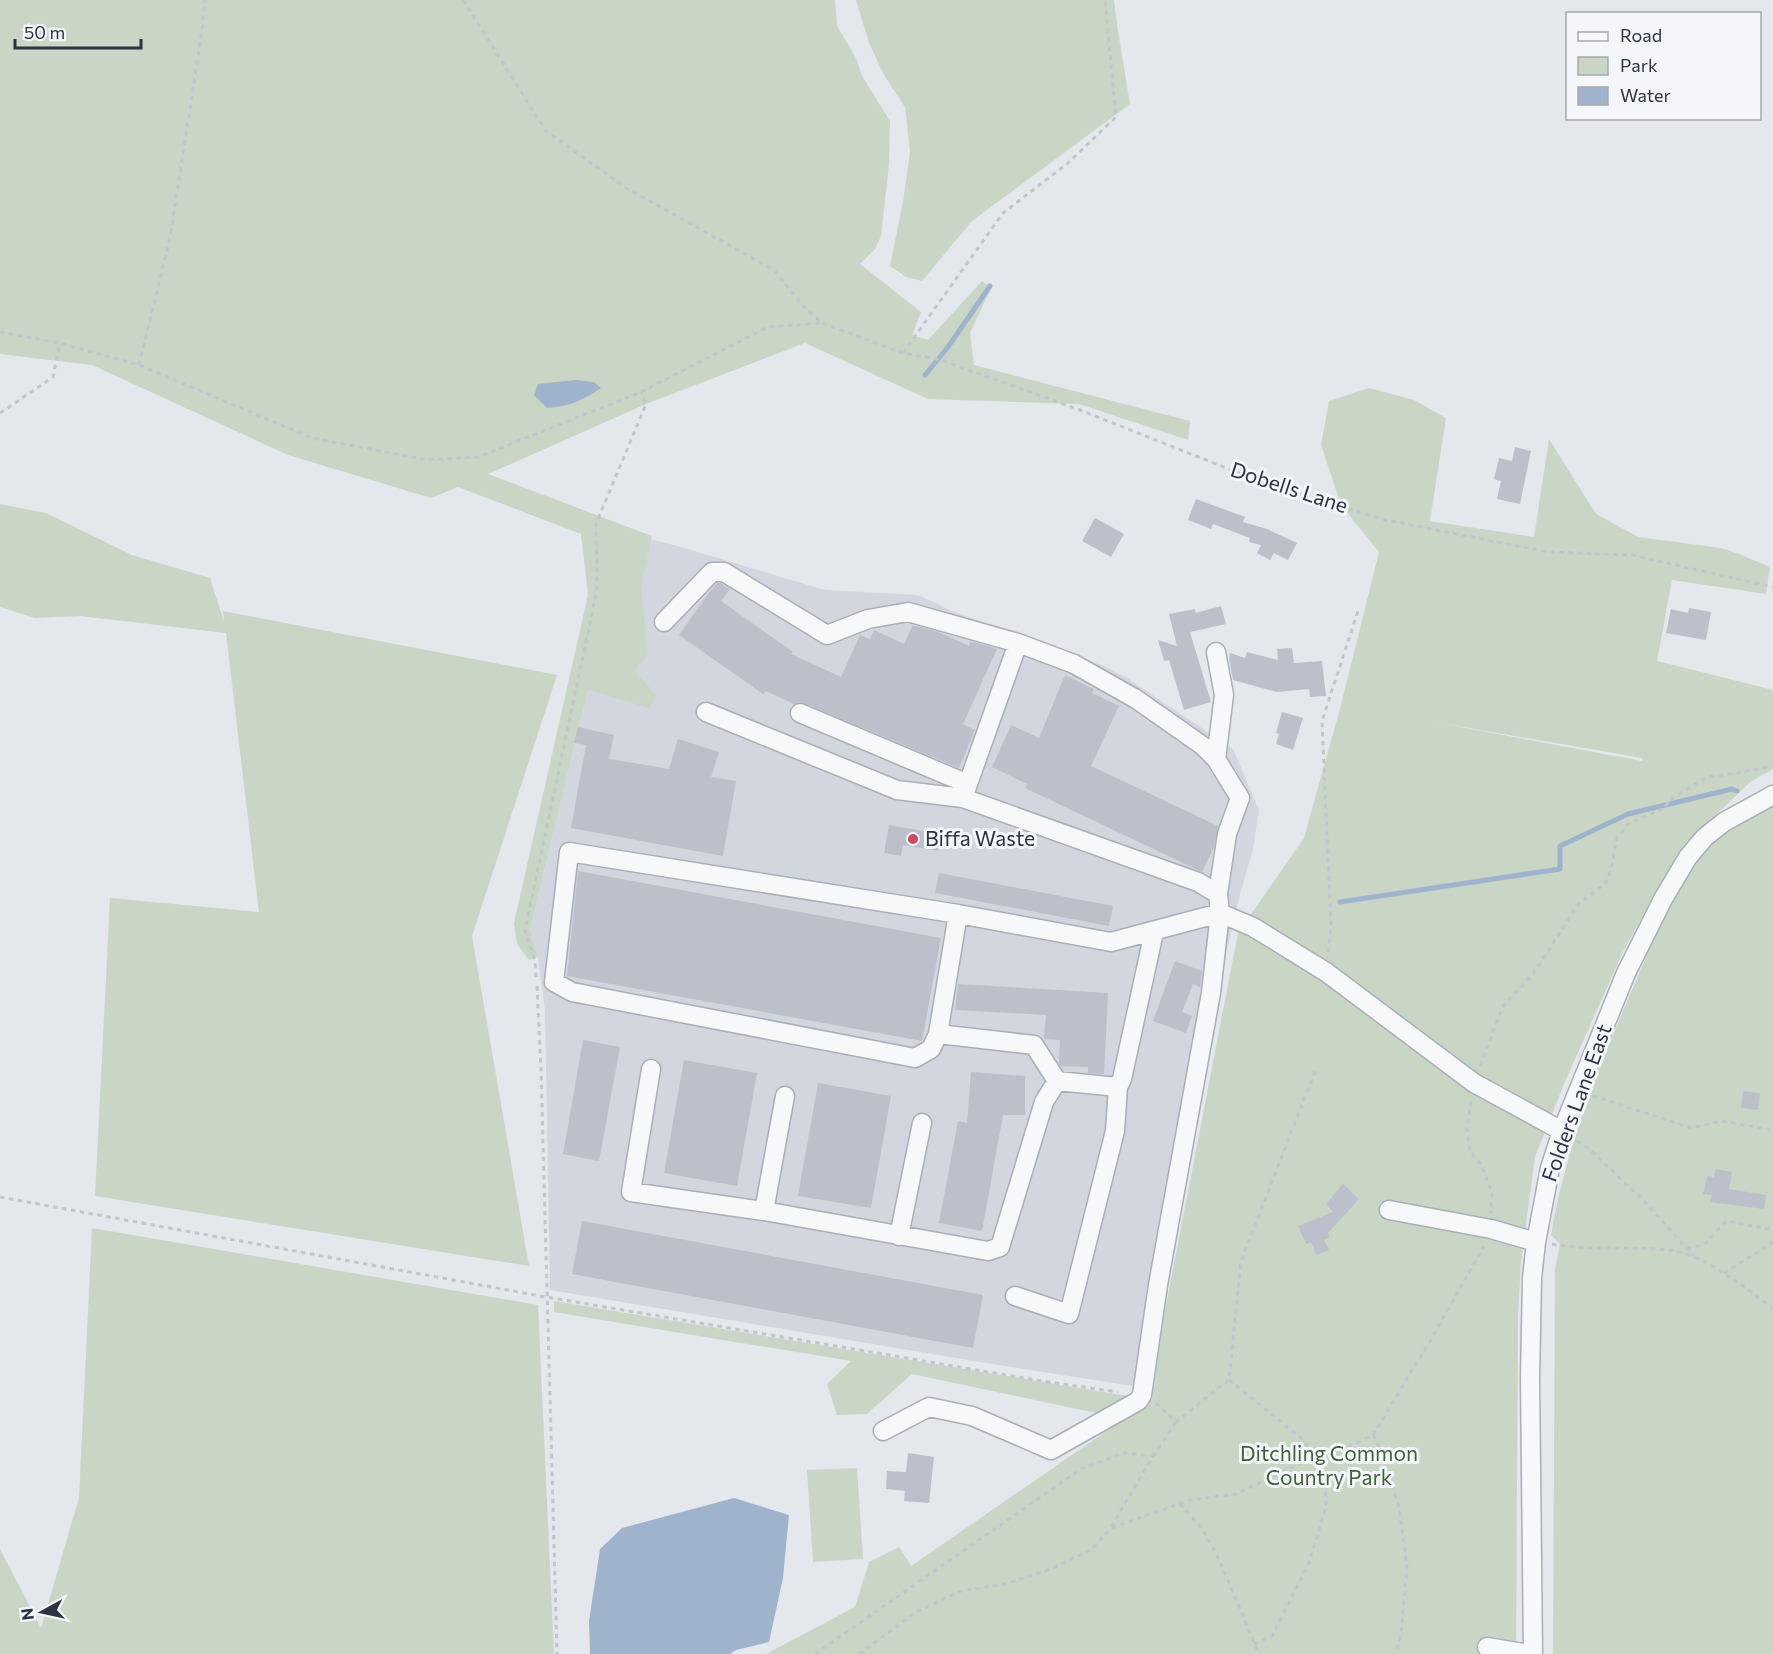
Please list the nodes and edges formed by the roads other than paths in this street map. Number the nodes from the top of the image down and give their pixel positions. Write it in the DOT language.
graph roads {
  1 [pos="664,622"];
  2 [pos="1018,643"];
  3 [pos="1216,652"];
  4 [pos="706,712"];
  5 [pos="800,713"];
  6 [pos="1216,759"];
  7 [pos="966,791"];
  8 [pos="1773,795"];
  9 [pos="1218,894"];
  10 [pos="1220,913"];
  11 [pos="958,914"];
  12 [pos="1154,932"];
  13 [pos="938,1034"];
  14 [pos="651,1069"];
  15 [pos="1057,1081"];
  16 [pos="1119,1087"];
  17 [pos="785,1096"];
  18 [pos="922,1123"];
  19 [pos="1562,1131"];
  20 [pos="1389,1210"];
  21 [pos="764,1211"];
  22 [pos="899,1236"];
  23 [pos="1536,1242"];
  24 [pos="1015,1296"];
  25 [pos="883,1431"];
  26 [pos="1487,1647"];
  27 [pos="1532,1654"];
  1 -- 2 [label="street"];
  2 -- 6 [label="street"];
  2 -- 7 [label="street"];
  3 -- 6 [label="street"];
  4 -- 7 [label="street"];
  5 -- 7 [label="street"];
  6 -- 9 [label="street"];
  7 -- 9 [label="street"];
  8 -- 19 [label="street, Folders Lane East"];
  9 -- 10 [label="street"];
  10 -- 12 [label="street"];
  10 -- 19 [label="street"];
  10 -- 25 [label="street"];
  11 -- 12 [label="street"];
  11 -- 13 [label="street"];
  11 -- 13 [label="street"];
  12 -- 16 [label="street"];
  13 -- 15 [label="street"];
  14 -- 21 [label="street"];
  15 -- 16 [label="street"];
  15 -- 22 [label="street"];
  16 -- 24 [label="street"];
  17 -- 21 [label="street"];
  18 -- 22 [label="street"];
  19 -- 23 [label="street, Folders Lane East"];
  20 -- 23 [label="street"];
  21 -- 22 [label="street"];
  23 -- 27 [label="street, Folders Lane East"];
  26 -- 27 [label="street"];
}
